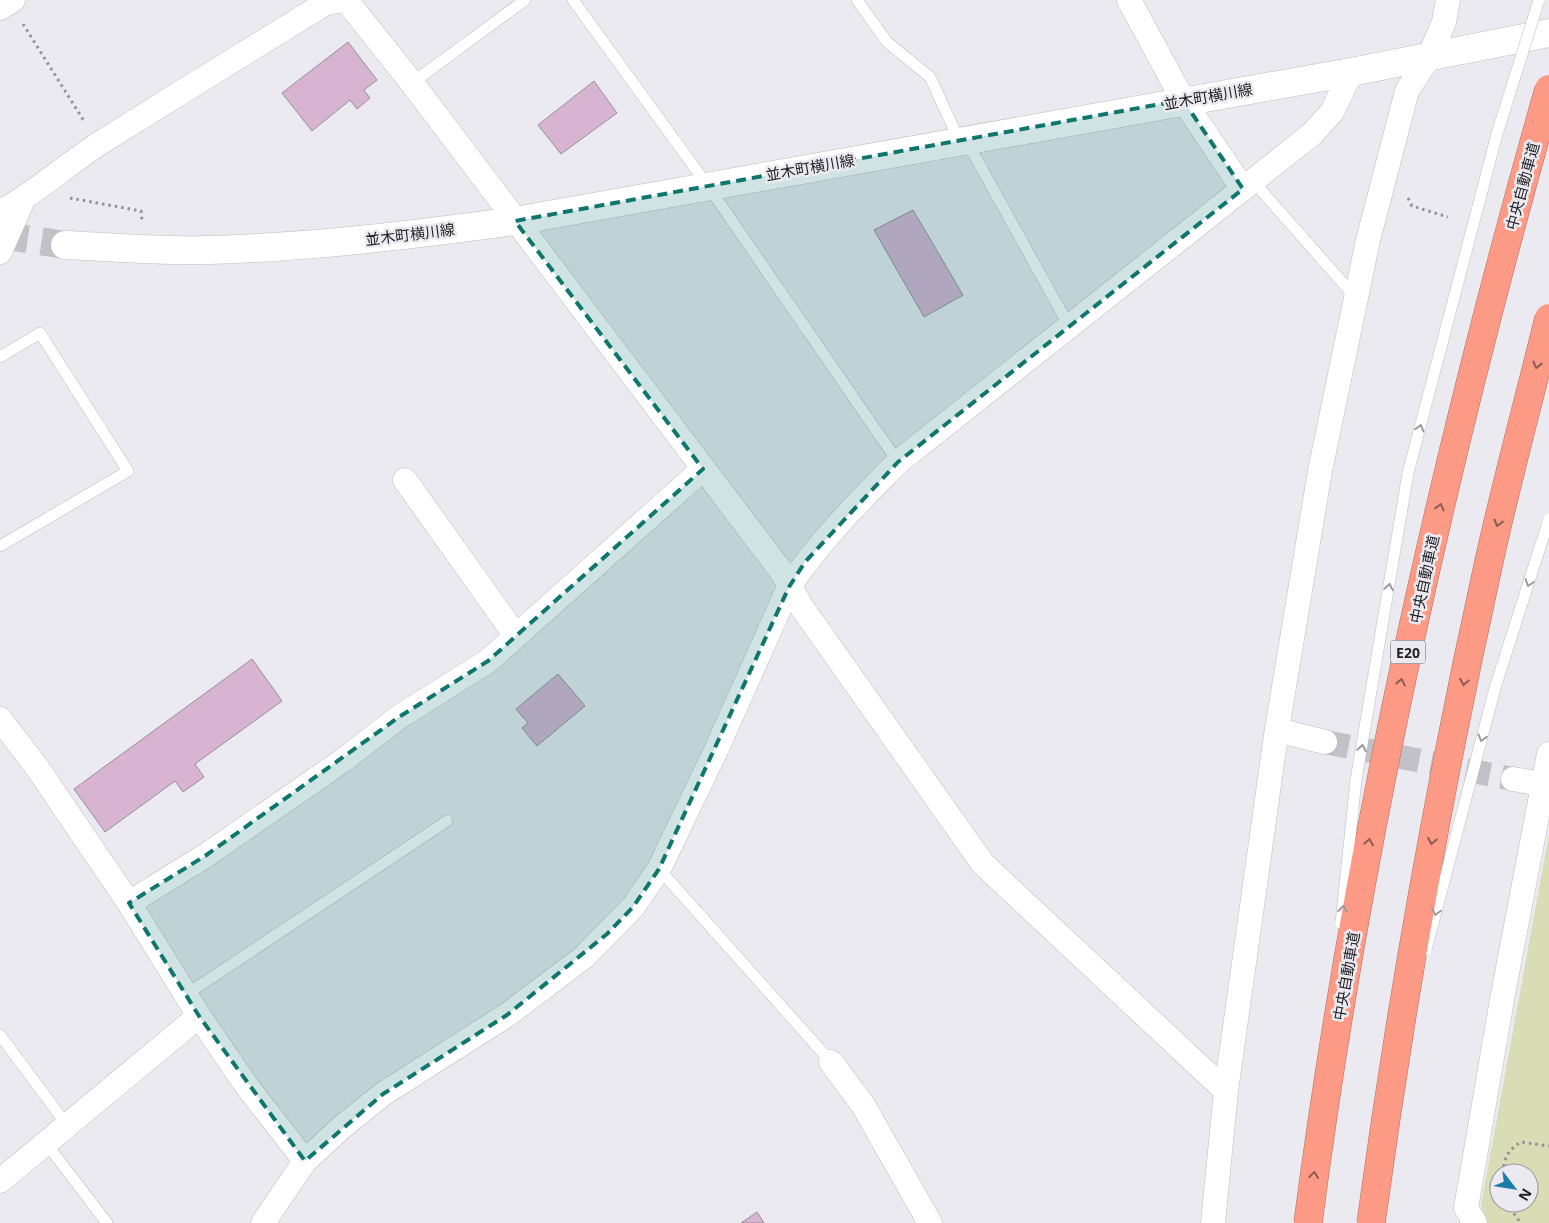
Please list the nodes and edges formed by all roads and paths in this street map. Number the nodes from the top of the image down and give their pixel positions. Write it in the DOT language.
graph roads {
  1 [pos="345,0"];
  2 [pos="526,0"];
  3 [pos="573,0"];
  4 [pos="857,0"];
  5 [pos="1129,0"];
  6 [pos="1448,0"];
  7 [pos="1539,0"];
  8 [pos="7,4"];
  9 [pos="1549,32"];
  10 [pos="1430,55"];
  11 [pos="1351,72"];
  12 [pos="412,83"];
  13 [pos="1549,90"];
  14 [pos="1183,100"];
  15 [pos="962,140"];
  16 [pos="98,144"];
  17 [pos="1386,168"];
  18 [pos="1248,185"];
  19 [pos="708,186"];
  20 [pos="71,198"];
  21 [pos="23,200"];
  22 [pos="0,212"];
  23 [pos="1448,217"];
  24 [pos="515,220"];
  25 [pos="143,228"];
  26 [pos="65,245"];
  27 [pos="0,252"];
  28 [pos="1356,298"];
  29 [pos="1549,318"];
  30 [pos="1069,326"];
  31 [pos="0,358"];
  32 [pos="898,462"];
  33 [pos="703,469"];
  34 [pos="406,480"];
  35 [pos="1549,520"];
  36 [pos="0,546"];
  37 [pos="788,587"];
  38 [pos="516,636"];
  39 [pos="0,719"];
  40 [pos="1277,730"];
  41 [pos="1325,742"];
  42 [pos="1549,754"];
  43 [pos="1513,778"];
  44 [pos="1542,784"];
  45 [pos="447,821"];
  46 [pos="659,869"];
  47 [pos="129,903"];
  48 [pos="187,994"];
  49 [pos="199,1016"];
  50 [pos="0,1035"];
  51 [pos="831,1062"];
  52 [pos="1390,1086"];
  53 [pos="1226,1091"];
  54 [pos="68,1125"];
  55 [pos="1320,1131"];
  56 [pos="46,1143"];
  57 [pos="1549,1146"];
  58 [pos="305,1161"];
  59 [pos="1504,1163"];
  60 [pos="0,1181"];
  61 [pos="107,1223"];
  62 [pos="263,1223"];
  63 [pos="930,1223"];
  64 [pos="1213,1223"];
  65 [pos="1308,1223"];
  66 [pos="1371,1223"];
  67 [pos="1476,1223"];
  1 -- 12 [label="street"];
  1 -- 16 [label="street"];
  2 -- 12 [label="lane"];
  3 -- 19 [label="lane"];
  4 -- 15 [label="lane"];
  5 -- 14 [label="street"];
  6 -- 10 [label="street"];
  55 -- 7 [label="lane, one-way, bridge"];
  8 -- 16 [label="path"];
  9 -- 10 [label="street, 並木町横川線"];
  10 -- 11 [label="street, 並木町横川線"];
  10 -- 17 [label="street"];
  11 -- 14 [label="street, 並木町横川線"];
  11 -- 18 [label="street"];
  12 -- 24 [label="street"];
  55 -- 13 [label="highway, 中央自動車道 / E20, one-way, bridge"];
  14 -- 15 [label="street, 並木町横川線"];
  14 -- 18 [label="street"];
  15 -- 19 [label="street, 並木町横川線"];
  15 -- 30 [label="lane"];
  16 -- 21 [label="street"];
  17 -- 23 [label="path"];
  17 -- 28 [label="street"];
  18 -- 28 [label="lane"];
  18 -- 30 [label="street"];
  19 -- 24 [label="street, 並木町横川線"];
  19 -- 32 [label="lane"];
  20 -- 25 [label="path"];
  21 -- 22 [label="street"];
  21 -- 27 [label="street"];
  24 -- 26 [label="street, 並木町横川線"];
  24 -- 33 [label="street"];
  28 -- 40 [label="street"];
  29 -- 52 [label="highway, one-way, bridge"];
  30 -- 32 [label="street"];
  31 -- 36 [label="lane"];
  32 -- 37 [label="street"];
  33 -- 37 [label="street"];
  33 -- 38 [label="street"];
  34 -- 38 [label="street"];
  35 -- 52 [label="lane, one-way, bridge"];
  37 -- 46 [label="street"];
  37 -- 53 [label="street"];
  38 -- 47 [label="street"];
  39 -- 47 [label="street"];
  40 -- 41 [label="street"];
  40 -- 53 [label="street"];
  42 -- 44 [label="street"];
  43 -- 44 [label="street"];
  44 -- 67 [label="street"];
  45 -- 48 [label="lane"];
  46 -- 51 [label="lane"];
  46 -- 58 [label="street"];
  47 -- 48 [label="street"];
  48 -- 49 [label="street"];
  49 -- 54 [label="street"];
  49 -- 58 [label="street"];
  50 -- 54 [label="lane"];
  51 -- 63 [label="street"];
  52 -- 66 [label="highway, bridge"];
  53 -- 64 [label="street"];
  54 -- 56 [label="street"];
  65 -- 55 [label="highway, 中央自動車道 / E20, one-way, bridge"];
  56 -- 60 [label="street"];
  56 -- 61 [label="lane"];
  57 -- 59 [label="path"];
  58 -- 62 [label="street"];
}
